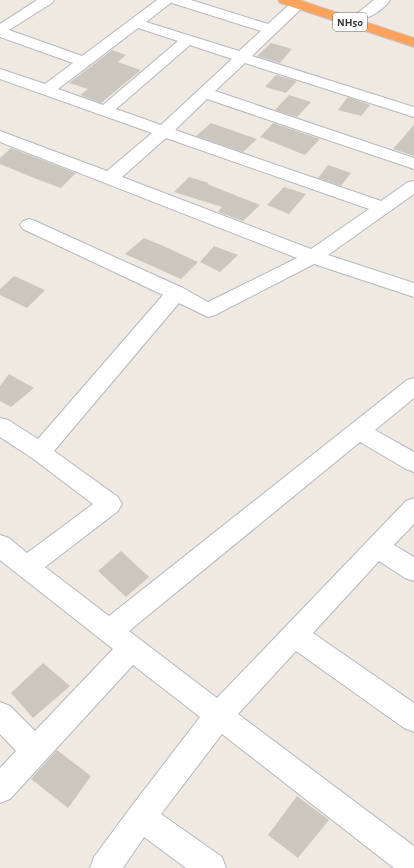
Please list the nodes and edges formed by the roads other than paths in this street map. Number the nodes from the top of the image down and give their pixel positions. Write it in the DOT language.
graph roads {
  1 [pos="47,0"];
  2 [pos="166,0"];
  3 [pos="177,0"];
  4 [pos="316,0"];
  5 [pos="383,0"];
  6 [pos="292,2"];
  7 [pos="362,15"];
  8 [pos="135,23"];
  9 [pos="272,30"];
  10 [pos="0,31"];
  11 [pos="414,33"];
  12 [pos="188,40"];
  13 [pos="414,43"];
  14 [pos="243,57"];
  15 [pos="84,62"];
  16 [pos="0,74"];
  17 [pos="46,91"];
  18 [pos="204,94"];
  19 [pos="105,111"];
  20 [pos="414,112"];
  21 [pos="164,131"];
  22 [pos="0,136"];
  23 [pos="414,164"];
  24 [pos="110,178"];
  25 [pos="414,186"];
  26 [pos="383,208"];
  27 [pos="29,225"];
  28 [pos="313,257"];
  29 [pos="414,290"];
  30 [pos="176,293"];
  31 [pos="414,386"];
  32 [pos="0,426"];
  33 [pos="359,430"];
  34 [pos="40,452"];
  35 [pos="414,463"];
  36 [pos="414,508"];
  37 [pos="0,545"];
  38 [pos="377,547"];
  39 [pos="26,567"];
  40 [pos="414,570"];
  41 [pos="109,631"];
  42 [pos="294,635"];
  43 [pos="132,648"];
  44 [pos="0,715"];
  45 [pos="219,715"];
  46 [pos="414,719"];
  47 [pos="35,751"];
  48 [pos="0,789"];
  49 [pos="141,817"];
  50 [pos="414,865"];
  51 [pos="105,868"];
  52 [pos="211,868"];
  1 -- 10 [label="street"];
  2 -- 8 [label="street"];
  3 -- 9 [label="street"];
  4 -- 7 [label="highway, NH50"];
  5 -- 7 [label="street"];
  6 -- 9 [label="street"];
  6 -- 13 [label="highway, NH50"];
  7 -- 11 [label="highway, NH50"];
  8 -- 12 [label="street"];
  8 -- 15 [label="street"];
  9 -- 14 [label="street"];
  10 -- 15 [label="street"];
  12 -- 14 [label="street"];
  12 -- 19 [label="street"];
  14 -- 18 [label="street"];
  14 -- 20 [label="street"];
  15 -- 17 [label="street"];
  16 -- 17 [label="street"];
  17 -- 19 [label="street"];
  18 -- 21 [label="street"];
  18 -- 23 [label="street"];
  19 -- 21 [label="street"];
  21 -- 24 [label="street"];
  21 -- 26 [label="street"];
  22 -- 24 [label="street"];
  24 -- 28 [label="street"];
  25 -- 26 [label="street"];
  26 -- 28 [label="street"];
  27 -- 30 [label="street"];
  28 -- 29 [label="street"];
  28 -- 30 [label="street"];
  30 -- 34 [label="street"];
  31 -- 33 [label="street"];
  32 -- 34 [label="street"];
  33 -- 35 [label="street"];
  33 -- 41 [label="street"];
  34 -- 39 [label="street"];
  36 -- 38 [label="street"];
  37 -- 39 [label="street"];
  38 -- 40 [label="street"];
  38 -- 42 [label="street"];
  39 -- 41 [label="street"];
  41 -- 43 [label="street"];
  42 -- 45 [label="street"];
  42 -- 46 [label="street"];
  43 -- 45 [label="street"];
  43 -- 47 [label="street"];
  44 -- 47 [label="street"];
  45 -- 49 [label="street"];
  45 -- 50 [label="street"];
  47 -- 48 [label="street"];
  49 -- 51 [label="street"];
  49 -- 52 [label="street"];
}
